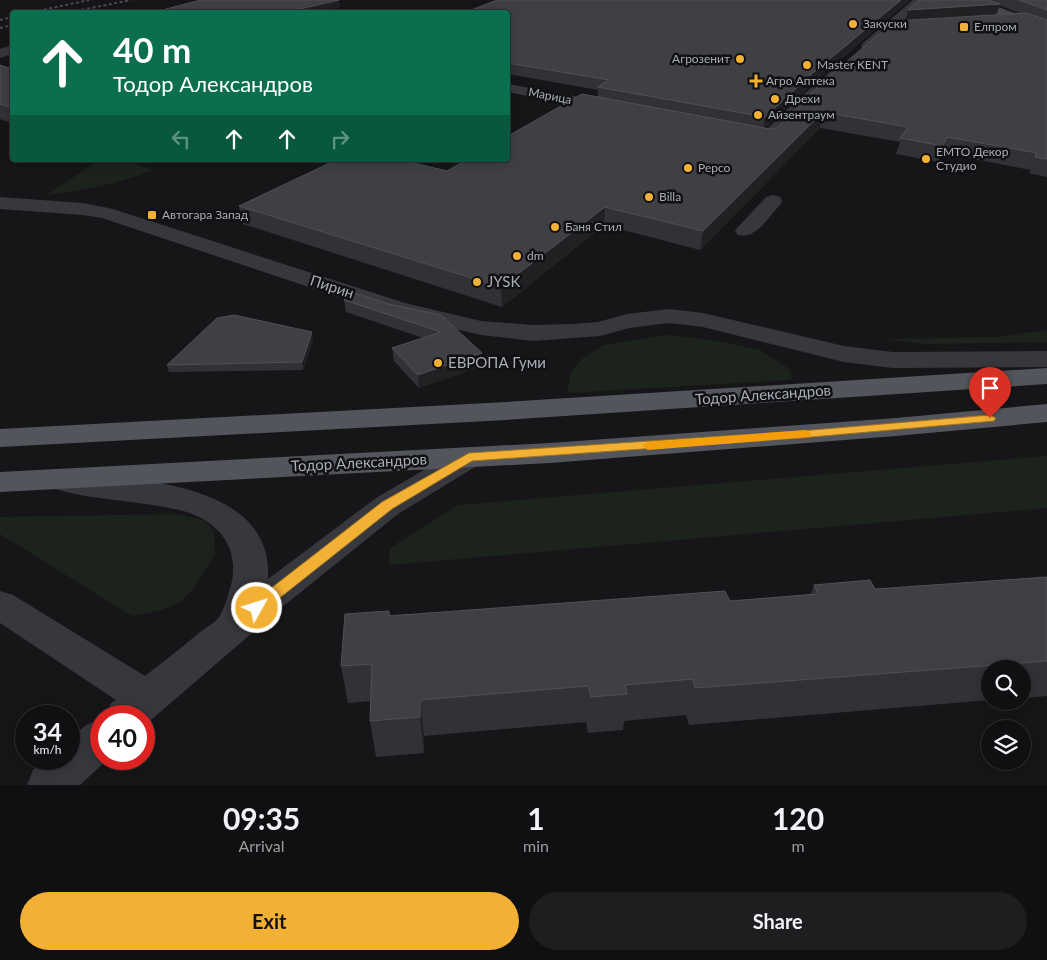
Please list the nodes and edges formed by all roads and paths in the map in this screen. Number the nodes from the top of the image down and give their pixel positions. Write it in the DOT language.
graph roads {
  1 [pos="920,0"];
  2 [pos="969,0"];
  3 [pos="988,0"];
  4 [pos="1027,18"];
  5 [pos="1047,21"];
  6 [pos="987,22"];
  7 [pos="906,26"];
  8 [pos="887,28"];
  9 [pos="1047,29"];
  10 [pos="860,52"];
  11 [pos="846,64"];
  12 [pos="510,88"];
  13 [pos="623,110"];
  14 [pos="749,134"];
  15 [pos="774,201"];
  16 [pos="0,203"];
  17 [pos="745,230"];
  18 [pos="1047,359"];
  19 [pos="1047,376"];
  20 [pos="1047,413"];
  21 [pos="0,438"];
  22 [pos="469,458"];
  23 [pos="44,479"];
  24 [pos="0,482"];
  25 [pos="0,605"];
  26 [pos="234,626"];
  27 [pos="133,705"];
  28 [pos="138,705"];
  29 [pos="90,748"];
  30 [pos="49,785"];
  1 -- 8 [label="street"];
  2 -- 4 [label="main road"];
  3 -- 4 [label="main road"];
  4 -- 5 [label="main road"];
  4 -- 6 [label="street"];
  4 -- 9 [label="main road"];
  7 -- 8 [label="street"];
  8 -- 10 [label="street"];
  11 -- 14 [label="street"];
  12 -- 13 [label="street, Марица"];
  15 -- 17 [label="street"];
  16 -- 18 [label="street, Пирин"];
  19 -- 21 [label="main road, Тодор Александров"];
  20 -- 22 [label="main road, Тодор Александров"];
  22 -- 23 [label="main road, Тодор Александров"];
  22 -- 26 [label="street"];
  23 -- 24 [label="main road, Тодор Александров"];
  23 -- 26 [label="street"];
  25 -- 27 [label="street"];
  26 -- 28 [label="street"];
  29 -- 30 [label="street"];
}
